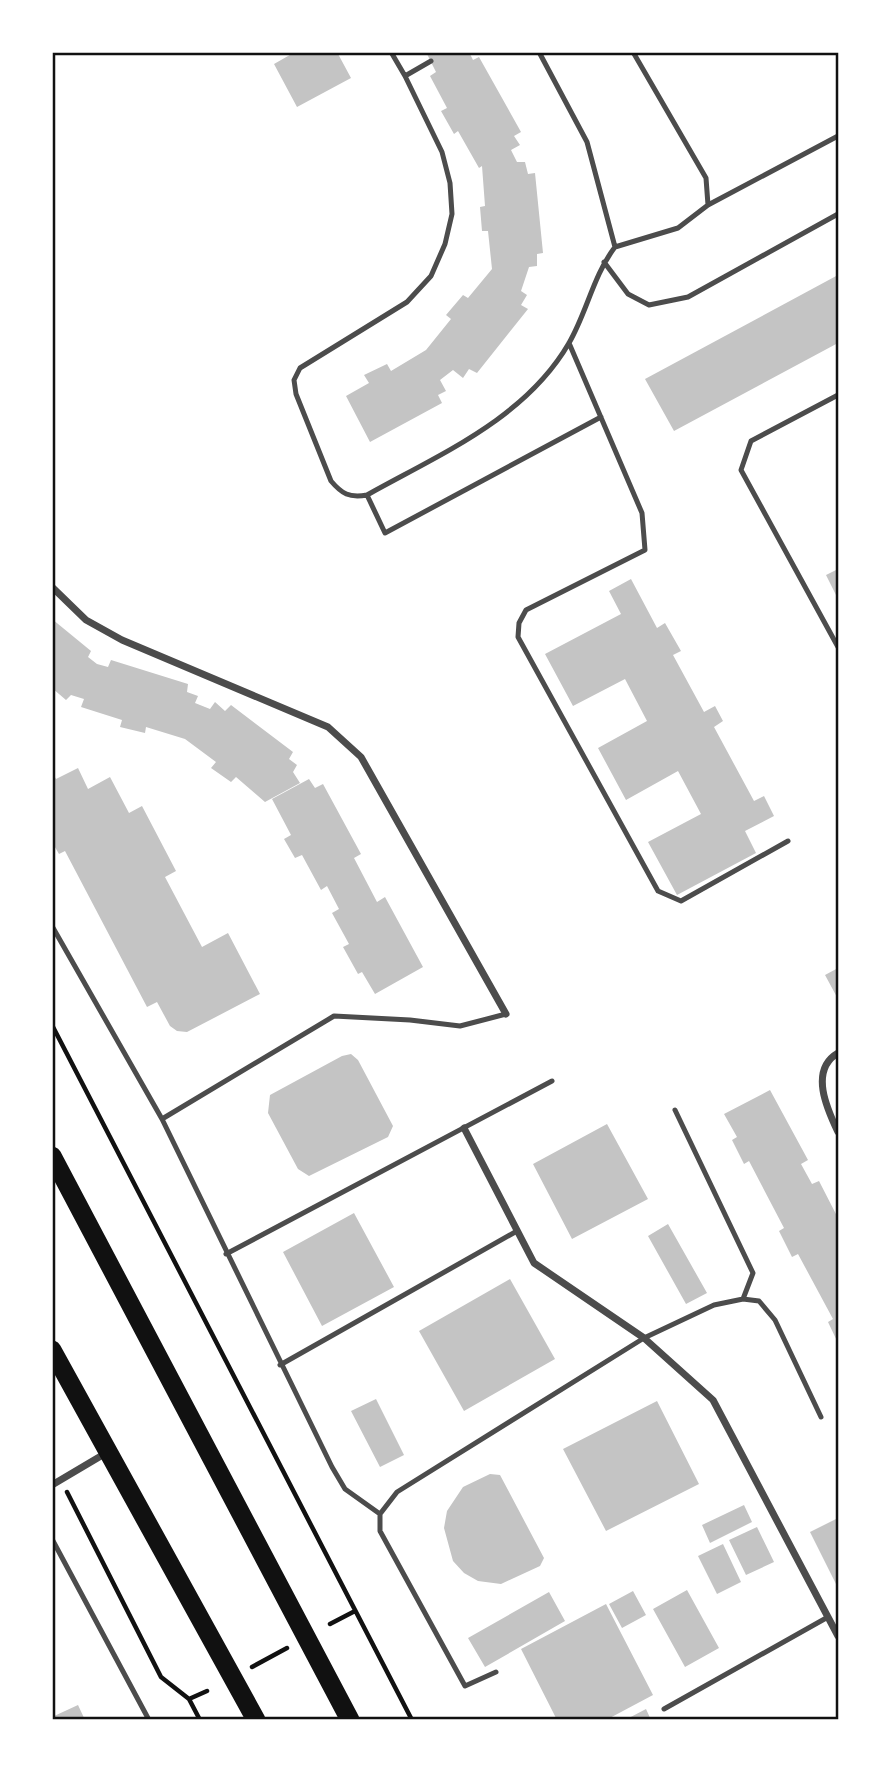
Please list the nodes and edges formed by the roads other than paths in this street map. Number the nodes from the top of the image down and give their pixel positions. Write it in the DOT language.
graph roads {
  1 [pos="391,52"];
  2 [pos="539,52"];
  3 [pos="633,52"];
  4 [pos="430,61"];
  5 [pos="405,76"];
  6 [pos="838,136"];
  7 [pos="708,205"];
  8 [pos="838,214"];
  9 [pos="615,247"];
  10 [pos="604,262"];
  11 [pos="569,343"];
  12 [pos="838,395"];
  13 [pos="601,416"];
  14 [pos="367,495"];
  15 [pos="52,587"];
  16 [pos="838,647"];
  17 [pos="788,841"];
  18 [pos="52,926"];
  19 [pos="506,1014"];
  20 [pos="838,1053"];
  21 [pos="552,1081"];
  22 [pos="675,1110"];
  23 [pos="162,1119"];
  24 [pos="464,1128"];
  25 [pos="838,1132"];
  26 [pos="52,1156"];
  27 [pos="517,1231"];
  28 [pos="226,1254"];
  29 [pos="743,1299"];
  30 [pos="644,1338"];
  31 [pos="52,1350"];
  32 [pos="279,1365"];
  33 [pos="821,1417"];
  34 [pos="107,1452"];
  35 [pos="52,1485"];
  36 [pos="380,1514"];
  37 [pos="52,1539"];
  38 [pos="828,1617"];
  39 [pos="838,1636"];
  40 [pos="496,1672"];
  41 [pos="664,1709"];
  42 [pos="149,1720"];
  43 [pos="256,1720"];
  44 [pos="350,1720"];
  1 -- 5 [label="lane"];
  2 -- 9 [label="lane"];
  3 -- 7 [label="lane"];
  4 -- 5 [label="lane"];
  5 -- 14 [label="lane"];
  6 -- 7 [label="lane"];
  7 -- 9 [label="lane"];
  8 -- 10 [label="lane"];
  9 -- 10 [label="lane"];
  10 -- 11 [label="lane"];
  11 -- 13 [label="lane"];
  11 -- 14 [label="lane"];
  12 -- 16 [label="lane"];
  13 -- 14 [label="lane"];
  13 -- 17 [label="lane"];
  15 -- 19 [label="street"];
  18 -- 23 [label="lane"];
  19 -- 23 [label="lane"];
  20 -- 25 [label="street"];
  21 -- 24 [label="lane"];
  22 -- 29 [label="lane"];
  23 -- 28 [label="lane"];
  24 -- 27 [label="street"];
  24 -- 28 [label="lane"];
  26 -- 44 [label="highway"];
  27 -- 30 [label="street"];
  27 -- 32 [label="lane"];
  28 -- 32 [label="lane"];
  29 -- 30 [label="lane"];
  29 -- 33 [label="lane"];
  30 -- 36 [label="lane"];
  30 -- 38 [label="street"];
  31 -- 34 [label="highway"];
  32 -- 36 [label="lane"];
  34 -- 35 [label="street"];
  34 -- 43 [label="highway"];
  36 -- 40 [label="lane"];
  37 -- 42 [label="lane"];
  38 -- 39 [label="street"];
  38 -- 41 [label="lane"];
}
